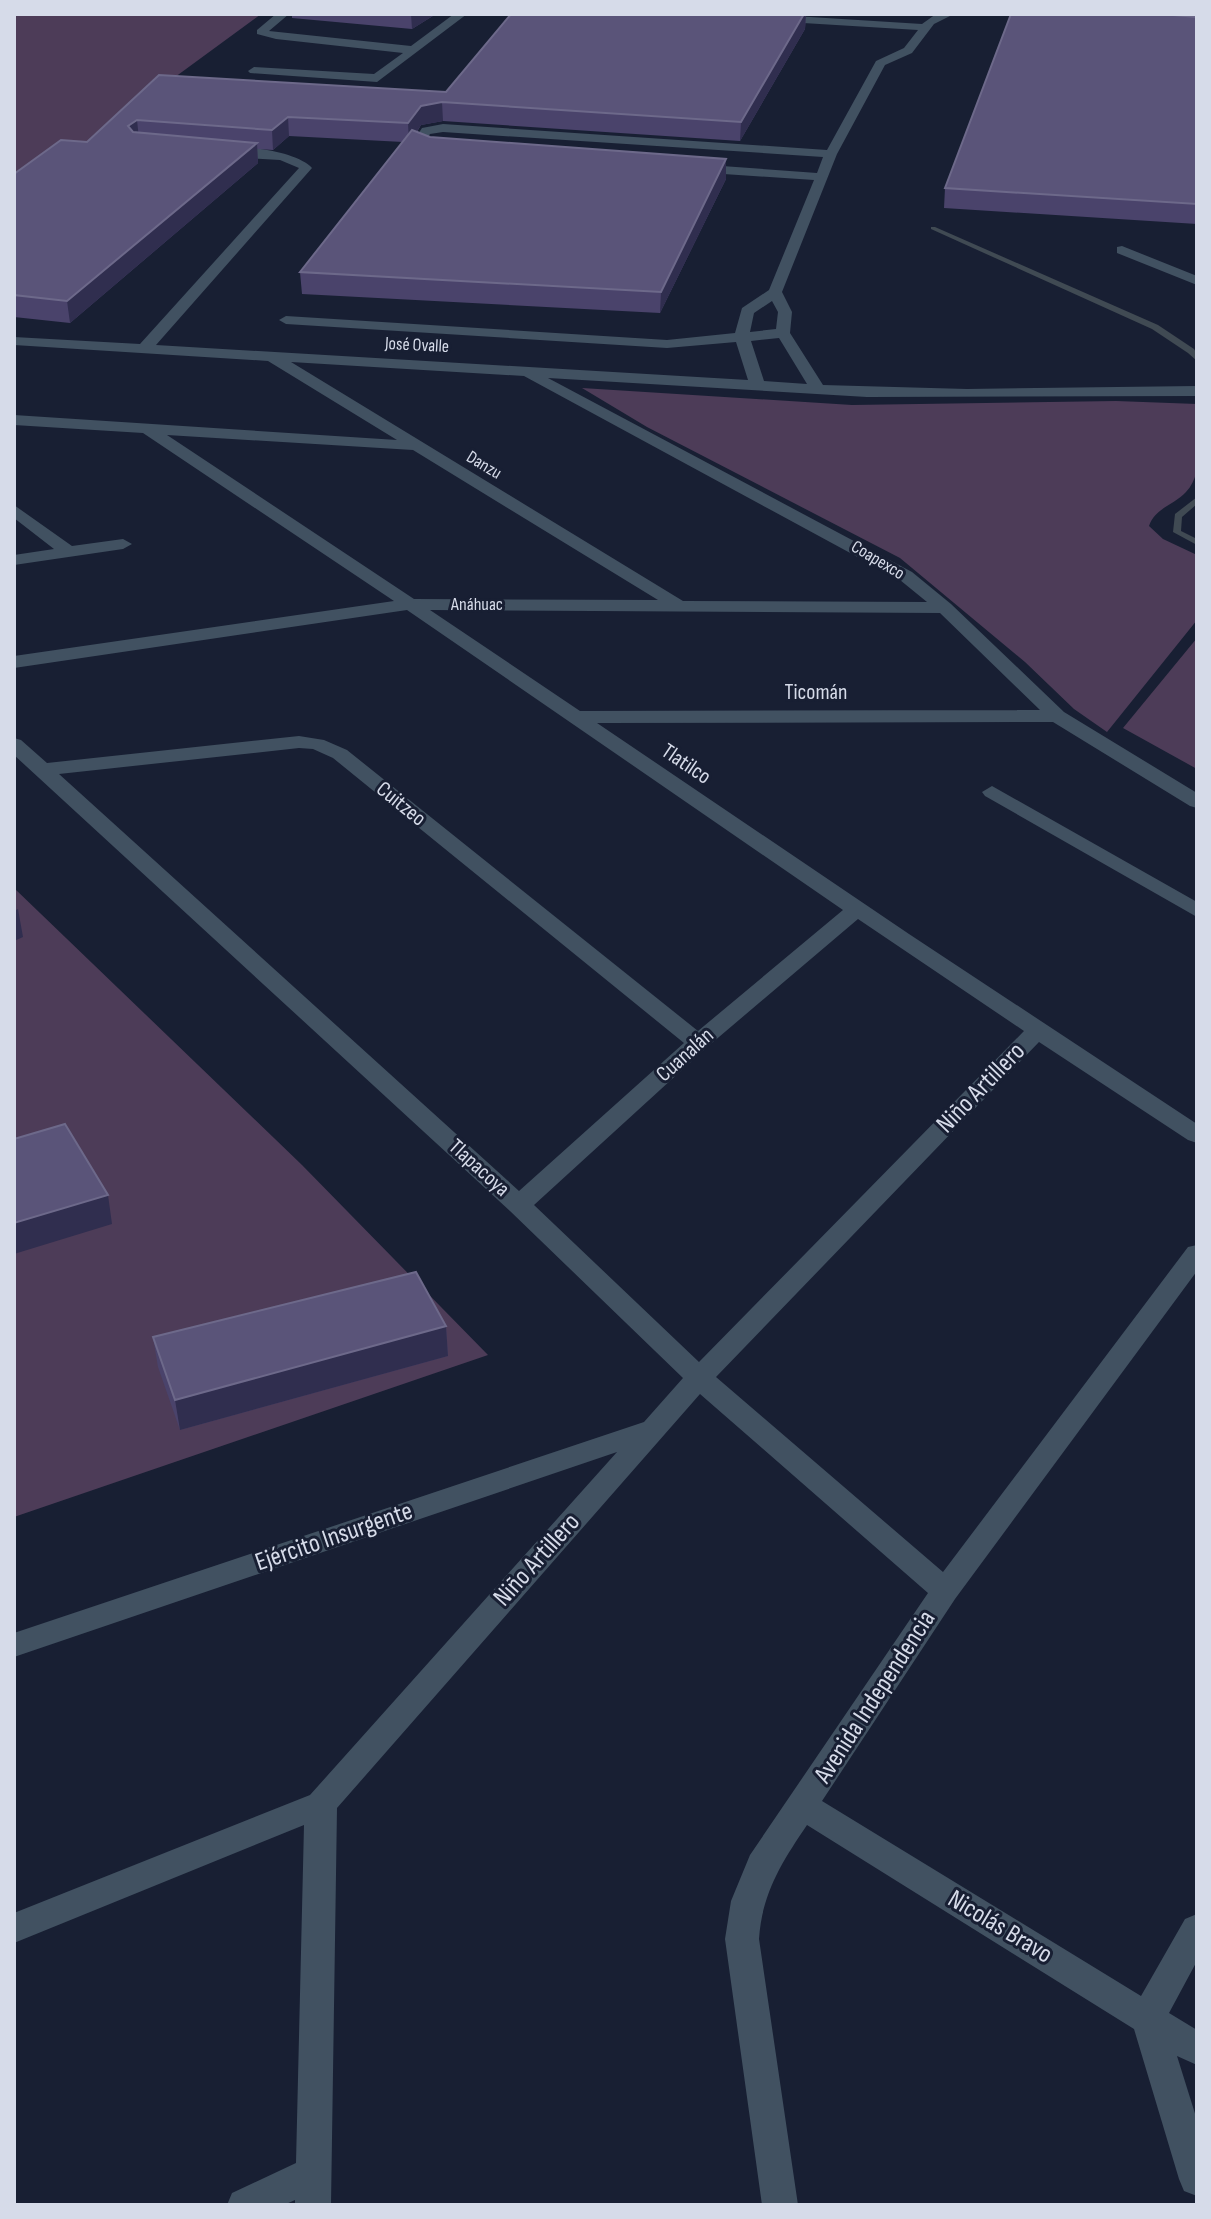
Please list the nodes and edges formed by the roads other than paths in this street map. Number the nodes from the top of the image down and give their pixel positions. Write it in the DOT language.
graph roads {
  1 [pos="283,14"];
  2 [pos="461,14"];
  3 [pos="707,14"];
  4 [pos="948,14"];
  5 [pos="888,19"];
  6 [pos="923,27"];
  7 [pos="882,40"];
  8 [pos="412,50"];
  9 [pos="871,50"];
  10 [pos="880,63"];
  11 [pos="254,71"];
  12 [pos="446,151"];
  13 [pos="213,152"];
  14 [pos="831,154"];
  15 [pos="681,167"];
  16 [pos="821,177"];
  17 [pos="1122,250"];
  18 [pos="1197,281"];
  19 [pos="775,292"];
  20 [pos="286,320"];
  21 [pos="783,333"];
  22 [pos="742,336"];
  23 [pos="14,341"];
  24 [pos="145,348"];
  25 [pos="271,356"];
  26 [pos="523,371"];
  27 [pos="757,385"];
  28 [pos="818,389"];
  29 [pos="1197,391"];
  30 [pos="14,420"];
  31 [pos="149,430"];
  32 [pos="413,446"];
  33 [pos="14,510"];
  34 [pos="123,544"];
  35 [pos="70,553"];
  36 [pos="14,560"];
  37 [pos="410,604"];
  38 [pos="678,606"];
  39 [pos="945,608"];
  40 [pos="14,662"];
  41 [pos="1057,716"];
  42 [pos="575,717"];
  43 [pos="14,744"];
  44 [pos="42,770"];
  45 [pos="992,792"];
  46 [pos="1197,802"];
  47 [pos="856,910"];
  48 [pos="1197,911"];
  49 [pos="1037,1031"];
  50 [pos="698,1043"];
  51 [pos="1197,1135"];
  52 [pos="519,1205"];
  53 [pos="1197,1253"];
  54 [pos="699,1378"];
  55 [pos="653,1429"];
  56 [pos="945,1591"];
  57 [pos="14,1645"];
  58 [pos="321,1804"];
  59 [pos="803,1806"];
  60 [pos="14,1928"];
  61 [pos="1197,1929"];
  62 [pos="1148,2017"];
  63 [pos="1197,2049"];
  64 [pos="1197,2179"];
  65 [pos="312,2189"];
  66 [pos="245,2205"];
  67 [pos="780,2205"];
  1 -- 8 [label="street"];
  2 -- 8 [label="street"];
  3 -- 5 [label="street"];
  4 -- 6 [label="street"];
  5 -- 6 [label="street"];
  5 -- 7 [label="street"];
  6 -- 10 [label="street"];
  8 -- 11 [label="street"];
  9 -- 10 [label="street"];
  10 -- 14 [label="street"];
  12 -- 14 [label="street"];
  13 -- 24 [label="street"];
  14 -- 16 [label="street"];
  15 -- 16 [label="street"];
  16 -- 19 [label="street"];
  17 -- 18 [label="street"];
  19 -- 21 [label="street"];
  19 -- 22 [label="street"];
  20 -- 22 [label="street"];
  21 -- 22 [label="street"];
  21 -- 28 [label="street"];
  22 -- 27 [label="street"];
  23 -- 24 [label="street, José Ovalle"];
  24 -- 25 [label="street, José Ovalle"];
  25 -- 26 [label="street, José Ovalle"];
  25 -- 32 [label="street, Danzu"];
  26 -- 27 [label="street, José Ovalle"];
  26 -- 39 [label="street, Coapexco"];
  27 -- 28 [label="street, José Ovalle"];
  28 -- 29 [label="street, José Ovalle"];
  30 -- 31 [label="street"];
  31 -- 32 [label="street"];
  31 -- 37 [label="street, Tlatilco"];
  32 -- 38 [label="street, Danzu"];
  33 -- 35 [label="street"];
  34 -- 35 [label="street"];
  35 -- 36 [label="street"];
  37 -- 38 [label="street, Anáhuac"];
  37 -- 40 [label="street, Anáhuac"];
  37 -- 42 [label="street, Tlatilco"];
  38 -- 39 [label="street, Anáhuac"];
  39 -- 41 [label="street, Coapexco"];
  41 -- 42 [label="street, Ticomán"];
  41 -- 46 [label="street, Coapexco"];
  42 -- 47 [label="street, Tlatilco"];
  43 -- 44 [label="street, Tlapacoya"];
  44 -- 50 [label="street, Cuitzeo"];
  44 -- 52 [label="street, Tlapacoya"];
  45 -- 48 [label="street"];
  47 -- 49 [label="street, Tlatilco"];
  47 -- 50 [label="street, Cuanalán"];
  49 -- 51 [label="street, Tlatilco"];
  49 -- 54 [label="street, Niño Artillero"];
  50 -- 52 [label="street, Cuanalán"];
  52 -- 54 [label="street, Tlapacoya"];
  53 -- 56 [label="street, Avenida Independencia"];
  54 -- 55 [label="street, Niño Artillero"];
  54 -- 56 [label="street, Tlapacoya"];
  55 -- 57 [label="street, Ejército Insurgente"];
  55 -- 58 [label="street, Niño Artillero"];
  56 -- 59 [label="street, Avenida Independencia"];
  58 -- 60 [label="street"];
  58 -- 65 [label="street"];
  59 -- 62 [label="street, Nicolás Bravo"];
  59 -- 67 [label="street, Avenida Independencia"];
  61 -- 62 [label="street"];
  62 -- 63 [label="street, Nicolás Bravo"];
  62 -- 64 [label="street"];
  65 -- 66 [label="street"];
}
